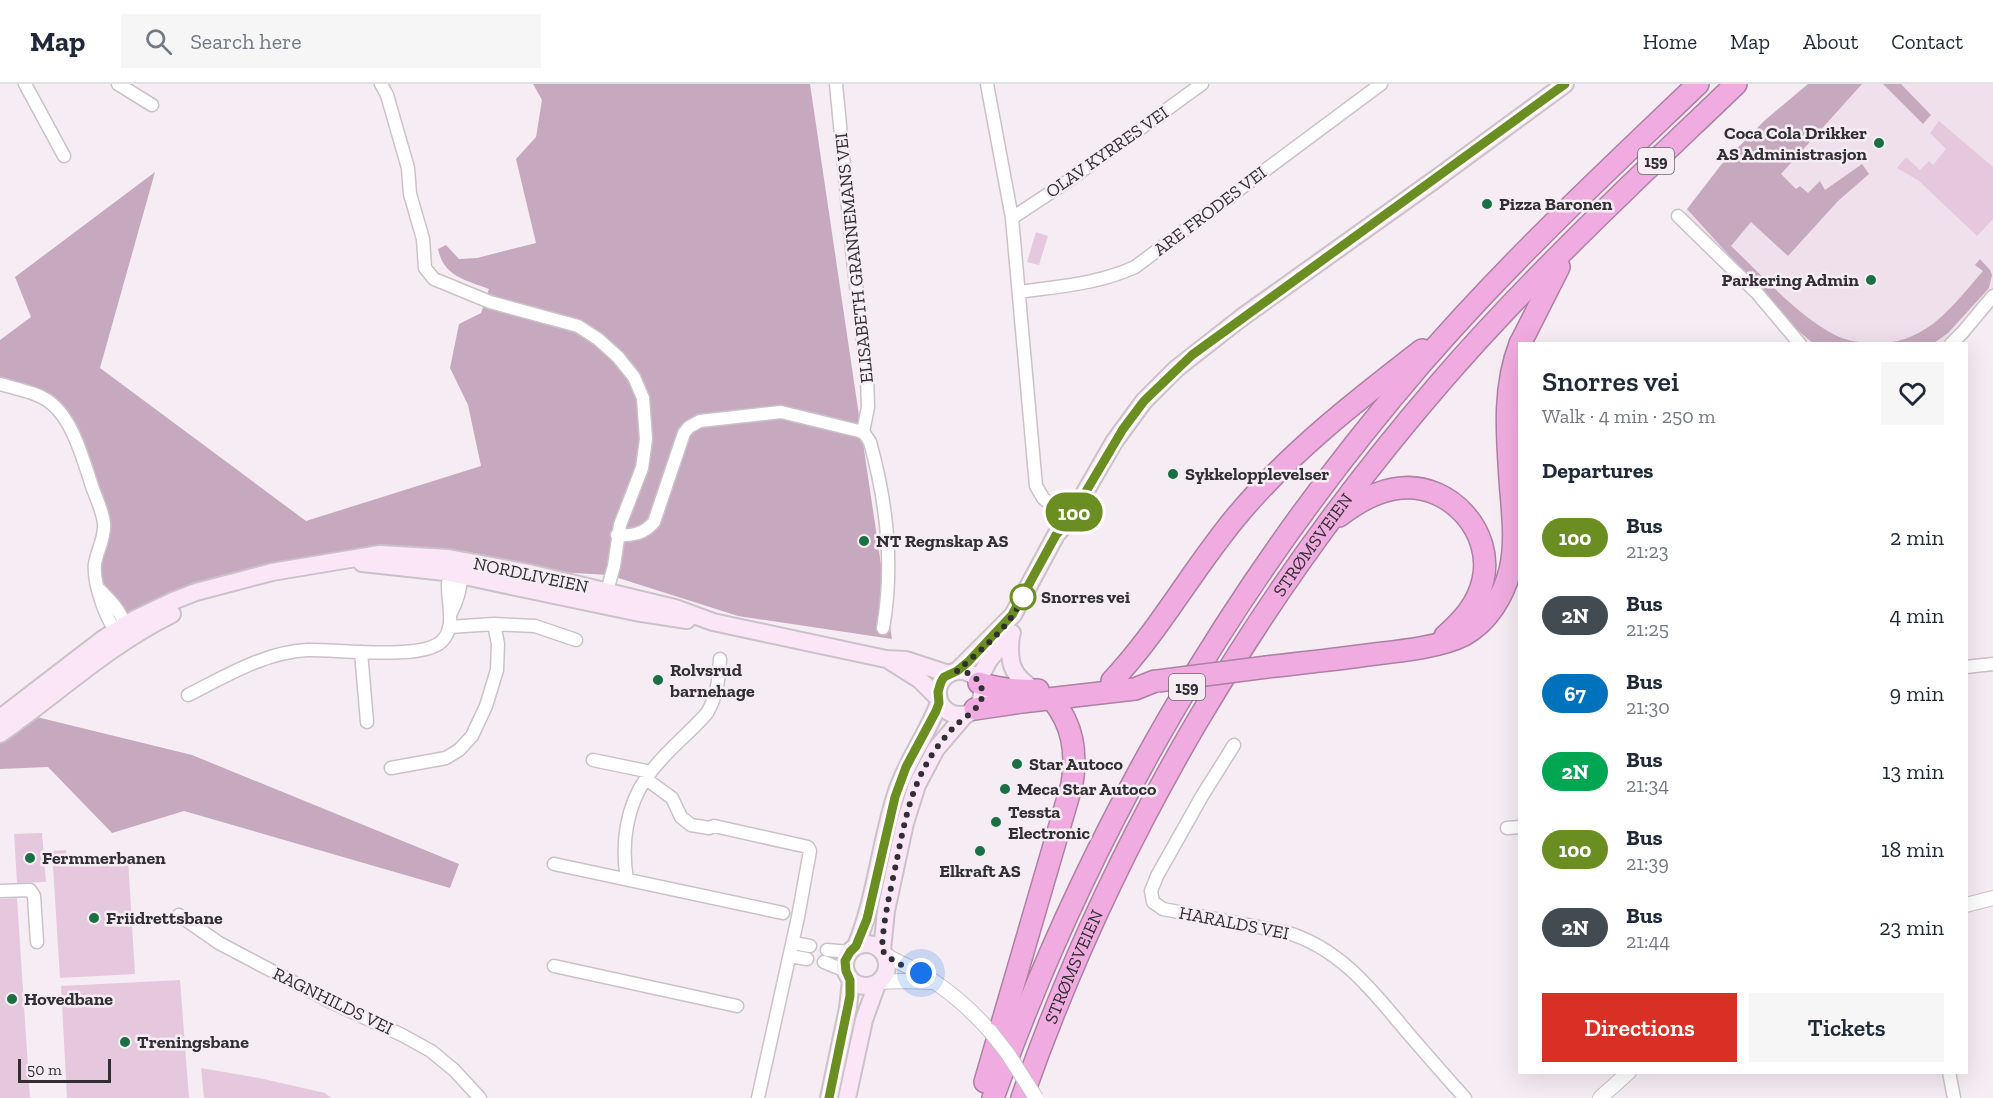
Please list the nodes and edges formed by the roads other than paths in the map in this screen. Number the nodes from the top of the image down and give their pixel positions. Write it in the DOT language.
graph roads {
  1 [pos="25,84"];
  2 [pos="118,84"];
  3 [pos="381,84"];
  4 [pos="836,84"];
  5 [pos="987,84"];
  6 [pos="1202,84"];
  7 [pos="1381,84"];
  8 [pos="1565,84"];
  9 [pos="1698,84"];
  10 [pos="1736,84"];
  11 [pos="152,105"];
  12 [pos="64,156"];
  13 [pos="1678,216"];
  14 [pos="1012,218"];
  15 [pos="1576,238"];
  16 [pos="1019,292"];
  17 [pos="1993,296"];
  18 [pos="1459,322"];
  19 [pos="1521,342"];
  20 [pos="1798,342"];
  21 [pos="1953,342"];
  22 [pos="1518,350"];
  23 [pos="0,384"];
  24 [pos="862,432"];
  25 [pos="1069,520"];
  26 [pos="1328,523"];
  27 [pos="617,535"];
  28 [pos="456,569"];
  29 [pos="605,598"];
  30 [pos="449,621"];
  31 [pos="494,624"];
  32 [pos="883,628"];
  33 [pos="123,632"];
  34 [pos="1011,634"];
  35 [pos="576,640"];
  36 [pos="1435,644"];
  37 [pos="361,652"];
  38 [pos="720,659"];
  39 [pos="886,659"];
  40 [pos="1993,664"];
  41 [pos="1968,667"];
  42 [pos="953,673"];
  43 [pos="1112,681"];
  44 [pos="1157,681"];
  45 [pos="979,682"];
  46 [pos="1044,694"];
  47 [pos="188,695"];
  48 [pos="938,700"];
  49 [pos="970,712"];
  50 [pos="0,718"];
  51 [pos="367,722"];
  52 [pos="0,734"];
  53 [pos="1234,746"];
  54 [pos="593,760"];
  55 [pos="391,768"];
  56 [pos="648,776"];
  57 [pos="554,864"];
  58 [pos="627,879"];
  59 [pos="0,891"];
  60 [pos="1993,898"];
  61 [pos="1968,904"];
  62 [pos="783,914"];
  63 [pos="179,915"];
  64 [pos="37,942"];
  65 [pos="793,943"];
  66 [pos="810,946"];
  67 [pos="853,949"];
  68 [pos="884,953"];
  69 [pos="790,956"];
  70 [pos="807,959"];
  71 [pos="554,966"];
  72 [pos="848,976"];
  73 [pos="934,982"];
  74 [pos="878,983"];
  75 [pos="736,1006"];
  76 [pos="1627,1074"];
  77 [pos="1949,1074"];
  78 [pos="480,1098"];
  79 [pos="758,1098"];
  80 [pos="829,1098"];
  81 [pos="847,1098"];
  82 [pos="981,1098"];
  83 [pos="993,1098"];
  84 [pos="1022,1098"];
  85 [pos="1036,1098"];
  86 [pos="1465,1098"];
  87 [pos="1600,1098"];
  88 [pos="1954,1098"];
  1 -- 12 [label="street"];
  2 -- 11 [label="street"];
  3 -- 27 [label="street"];
  4 -- 24 [label="street, ELISABETH GRANNEMANS VEI"];
  5 -- 14 [label="street"];
  6 -- 14 [label="street, OLAV KYRRES VEI"];
  7 -- 16 [label="street, ARE FRODES VEI"];
  8 -- 25 [label="main road"];
  9 -- 18 [label="highway, STRØMSVEIEN / 159"];
  10 -- 15 [label="highway, STRØMSVEIEN / 159"];
  13 -- 20 [label="street"];
  14 -- 16 [label="street"];
  15 -- 19 [label="highway"];
  15 -- 26 [label="highway, STRØMSVEIEN / 159"];
  16 -- 25 [label="street"];
  17 -- 21 [label="street"];
  18 -- 43 [label="highway"];
  18 -- 83 [label="highway, STRØMSVEIEN / 159"];
  22 -- 36 [label="highway"];
  23 -- 33 [label="street"];
  24 -- 27 [label="street"];
  24 -- 32 [label="street"];
  25 -- 34 [label="main road"];
  25 -- 42 [label="main road"];
  26 -- 36 [label="highway"];
  26 -- 84 [label="highway, STRØMSVEIEN / 159"];
  27 -- 29 [label="street"];
  28 -- 29 [label="main road, NORDLIVEIEN"];
  28 -- 30 [label="street"];
  28 -- 33 [label="main road, NORDLIVEIEN"];
  29 -- 39 [label="main road, NORDLIVEIEN"];
  30 -- 31 [label="street"];
  30 -- 37 [label="street"];
  31 -- 35 [label="street"];
  31 -- 55 [label="street"];
  33 -- 50 [label="main road, NORDLIVEIEN"];
  33 -- 52 [label="main road, NORDLIVEIEN"];
  34 -- 45 [label="main road"];
  34 -- 46 [label="main road"];
  36 -- 44 [label="highway, bridge"];
  37 -- 47 [label="street"];
  37 -- 51 [label="street"];
  38 -- 56 [label="street"];
  39 -- 42 [label="main road, NORDLIVEIEN"];
  39 -- 48 [label="main road, NORDLIVEIEN"];
  40 -- 41 [label="street"];
  42 -- 45 [label="main road, NORDLIVEIEN"];
  42 -- 48 [label="main road"];
  43 -- 44 [label="highway"];
  43 -- 46 [label="highway"];
  44 -- 46 [label="highway"];
  45 -- 46 [label="highway"];
  45 -- 49 [label="main road"];
  46 -- 49 [label="highway"];
  46 -- 82 [label="highway"];
  48 -- 49 [label="main road, NORDLIVEIEN"];
  48 -- 67 [label="main road"];
  49 -- 68 [label="main road"];
  53 -- 86 [label="street, HARALDS VEI"];
  54 -- 56 [label="street"];
  56 -- 58 [label="street"];
  56 -- 65 [label="street"];
  57 -- 58 [label="street"];
  58 -- 62 [label="street"];
  59 -- 64 [label="street"];
  60 -- 61 [label="street"];
  63 -- 78 [label="street, RAGNHILDS VEI"];
  65 -- 66 [label="street"];
  65 -- 69 [label="street"];
  67 -- 68 [label="main road"];
  67 -- 72 [label="main road"];
  67 -- 72 [label="street"];
  68 -- 73 [label="street"];
  68 -- 74 [label="main road"];
  69 -- 70 [label="street"];
  69 -- 79 [label="street"];
  71 -- 75 [label="street"];
  72 -- 74 [label="main road"];
  72 -- 80 [label="main road"];
  73 -- 74 [label="street"];
  73 -- 85 [label="street, bridge"];
  74 -- 81 [label="main road"];
  76 -- 87 [label="street"];
  77 -- 88 [label="street"];
}
